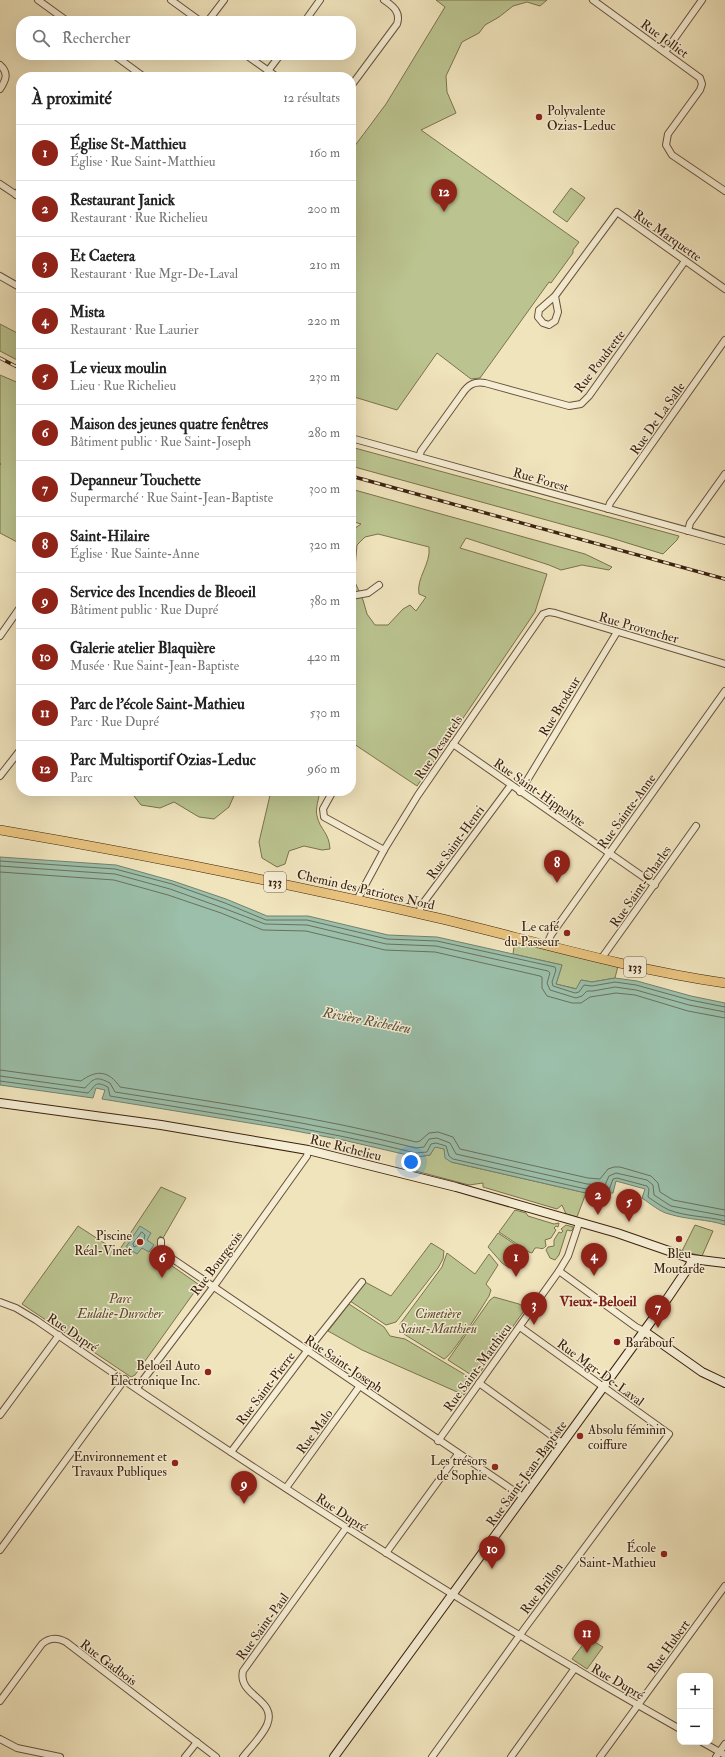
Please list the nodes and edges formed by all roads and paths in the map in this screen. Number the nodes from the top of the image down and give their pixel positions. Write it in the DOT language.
graph roads {
  1 [pos="38,0"];
  2 [pos="171,0"];
  3 [pos="224,0"];
  4 [pos="320,0"];
  5 [pos="384,0"];
  6 [pos="593,0"];
  7 [pos="702,0"];
  8 [pos="60,16"];
  9 [pos="193,16"];
  10 [pos="212,16"];
  11 [pos="309,16"];
  12 [pos="665,52"];
  13 [pos="121,60"];
  14 [pos="253,60"];
  15 [pos="276,60"];
  16 [pos="0,65"];
  17 [pos="268,71"];
  18 [pos="137,72"];
  19 [pos="356,79"];
  20 [pos="0,89"];
  21 [pos="0,184"];
  22 [pos="725,191"];
  23 [pos="16,194"];
  24 [pos="685,261"];
  25 [pos="0,276"];
  26 [pos="16,285"];
  27 [pos="725,289"];
  28 [pos="555,296"];
  29 [pos="725,340"];
  30 [pos="356,439"];
  31 [pos="419,457"];
  32 [pos="725,474"];
  33 [pos="608,509"];
  34 [pos="688,531"];
  35 [pos="725,541"];
  36 [pos="380,585"];
  37 [pos="356,595"];
  38 [pos="16,613"];
  39 [pos="547,613"];
  40 [pos="616,632"];
  41 [pos="0,636"];
  42 [pos="725,664"];
  43 [pos="725,691"];
  44 [pos="453,744"];
  45 [pos="16,755"];
  46 [pos="0,776"];
  47 [pos="511,785"];
  48 [pos="520,792"];
  49 [pos="330,796"];
  50 [pos="696,826"];
  51 [pos="0,830"];
  52 [pos="384,850"];
  53 [pos="609,853"];
  54 [pos="655,885"];
  55 [pos="357,900"];
  56 [pos="419,914"];
  57 [pos="547,944"];
  58 [pos="601,959"];
  59 [pos="725,983"];
  60 [pos="0,1103"];
  61 [pos="308,1150"];
  62 [pos="579,1223"];
  63 [pos="161,1241"];
  64 [pos="692,1259"];
  65 [pos="725,1263"];
  66 [pos="559,1270"];
  67 [pos="362,1282"];
  68 [pos="213,1287"];
  69 [pos="0,1302"];
  70 [pos="520,1327"];
  71 [pos="644,1331"];
  72 [pos="58,1335"];
  73 [pos="307,1351"];
  74 [pos="125,1379"];
  75 [pos="479,1383"];
  76 [pos="725,1383"];
  77 [pos="359,1387"];
  78 [pos="603,1387"];
  79 [pos="138,1388"];
  80 [pos="0,1416"];
  81 [pos="669,1434"];
  82 [pos="438,1441"];
  83 [pos="562,1443"];
  84 [pos="231,1452"];
  85 [pos="458,1454"];
  86 [pos="286,1488"];
  87 [pos="523,1497"];
  88 [pos="346,1528"];
  89 [pos="0,1550"];
  90 [pos="386,1552"];
  91 [pos="725,1586"];
  92 [pos="452,1595"];
  93 [pos="520,1636"];
  94 [pos="575,1668"];
  95 [pos="0,1701"];
  96 [pos="638,1705"];
  97 [pos="677,1727"];
  98 [pos="0,1739"];
  99 [pos="197,1742"];
  100 [pos="725,1744"];
  101 [pos="706,1745"];
  102 [pos="720,1754"];
  103 [pos="60,1757"];
  104 [pos="185,1757"];
  105 [pos="216,1757"];
  106 [pos="243,1757"];
  107 [pos="334,1757"];
  108 [pos="432,1757"];
  109 [pos="511,1757"];
  110 [pos="600,1757"];
  1 -- 8 [label="street"];
  2 -- 9 [label="street"];
  3 -- 10 [label="street"];
  4 -- 11 [label="street"];
  5 -- 19 [label="street"];
  6 -- 12 [label="street, Rue Jolliet"];
  7 -- 12 [label="street"];
  12 -- 22 [label="street, Rue Jolliet"];
  13 -- 18 [label="street"];
  14 -- 17 [label="street"];
  15 -- 17 [label="street"];
  16 -- 20 [label="street"];
  21 -- 23 [label="street"];
  24 -- 27 [label="street, Rue Marquette"];
  24 -- 28 [label="street, Rue Marquette"];
  24 -- 31 [label="street, Rue Poudrette"];
  25 -- 26 [label="street"];
  28 -- 28 [label="street"];
  29 -- 33 [label="street, Rue De La Salle"];
  30 -- 31 [label="street, Rue Forest"];
  31 -- 33 [label="street, Rue Forest"];
  32 -- 34 [label="street"];
  33 -- 34 [label="street, Rue Forest"];
  34 -- 35 [label="street, Rue Forest"];
  36 -- 37 [label="street"];
  38 -- 41 [label="street"];
  39 -- 40 [label="street, Rue Provencher"];
  39 -- 44 [label="street, Rue Desautels"];
  40 -- 42 [label="street, Rue Provencher"];
  40 -- 48 [label="street, Rue Brodeur"];
  43 -- 53 [label="street, Rue Sainte-Anne"];
  44 -- 47 [label="street, Rue Saint-Hippolyte"];
  44 -- 52 [label="street, Rue Desautels"];
  45 -- 46 [label="street"];
  47 -- 48 [label="street, Rue Saint-Hippolyte"];
  47 -- 56 [label="street, Rue Saint-Henri"];
  48 -- 53 [label="street, Rue Saint-Hippolyte"];
  49 -- 52 [label="street"];
  50 -- 54 [label="street, Rue Saint-Charles"];
  51 -- 55 [label="main road, Chemin des Patriotes Nord / 133"];
  52 -- 55 [label="street, Rue Desautels"];
  53 -- 54 [label="street, Rue Saint-Hippolyte"];
  53 -- 57 [label="street, Rue Sainte-Anne"];
  54 -- 58 [label="street, Rue Saint-Charles"];
  55 -- 56 [label="main road, Chemin des Patriotes Nord / 133"];
  56 -- 57 [label="main road, Chemin des Patriotes Nord / 133"];
  57 -- 58 [label="main road, Chemin des Patriotes Nord / 133"];
  58 -- 59 [label="main road, Chemin des Patriotes Nord / 133"];
  60 -- 61 [label="main road, Rue Richelieu"];
  61 -- 62 [label="main road, Rue Richelieu"];
  61 -- 68 [label="street, Rue Bourgeois"];
  62 -- 64 [label="main road, Rue Richelieu"];
  62 -- 66 [label="street, Rue Saint-Matthieu"];
  63 -- 68 [label="street, Rue Saint-Joseph"];
  64 -- 65 [label="main road, Rue Richelieu"];
  64 -- 71 [label="main road, Rue Saint-Jean-Baptiste"];
  66 -- 70 [label="street, Rue Saint-Matthieu"];
  66 -- 71 [label="street"];
  67 -- 73 [label="street, Rue Saint-Pierre"];
  68 -- 73 [label="street, Rue Saint-Joseph"];
  68 -- 79 [label="street, Rue Bourgeois"];
  69 -- 72 [label="street, Rue Dupré"];
  70 -- 75 [label="street, Rue Saint-Matthieu"];
  70 -- 78 [label="street, Rue Mgr-De-Laval"];
  71 -- 76 [label="main road"];
  71 -- 78 [label="main road, Rue Saint-Jean-Baptiste"];
  72 -- 74 [label="street, Rue Dupré"];
  72 -- 80 [label="street"];
  73 -- 77 [label="street, Rue Saint-Joseph"];
  73 -- 84 [label="street, Rue Saint-Pierre"];
  74 -- 79 [label="street, Rue Dupré"];
  74 -- 89 [label="street"];
  75 -- 82 [label="street, Rue Saint-Matthieu"];
  75 -- 83 [label="street"];
  77 -- 82 [label="street, Rue Saint-Joseph"];
  77 -- 86 [label="street, Rue Malo"];
  78 -- 81 [label="street, Rue Mgr-De-Laval"];
  78 -- 83 [label="main road, Rue Saint-Jean-Baptiste"];
  79 -- 84 [label="street, Rue Dupré"];
  81 -- 93 [label="street, Rue Brillon"];
  82 -- 85 [label="street, Rue Saint-Joseph"];
  83 -- 87 [label="main road, Rue Saint-Jean-Baptiste"];
  84 -- 86 [label="street, Rue Dupré"];
  85 -- 87 [label="street, Rue Saint-Joseph"];
  85 -- 90 [label="street"];
  86 -- 88 [label="street, Rue Dupré"];
  87 -- 92 [label="main road, Rue Saint-Jean-Baptiste"];
  88 -- 90 [label="street, Rue Dupré"];
  88 -- 106 [label="street, Rue Saint-Paul"];
  90 -- 92 [label="street, Rue Dupré"];
  91 -- 96 [label="street, Rue Hubert"];
  92 -- 93 [label="street, Rue Dupré"];
  92 -- 107 [label="main road, Rue Saint-Jean-Baptiste"];
  93 -- 94 [label="street, Rue Dupré"];
  93 -- 108 [label="street, Rue Brillon"];
  94 -- 96 [label="street, Rue Dupré"];
  94 -- 109 [label="street"];
  95 -- 99 [label="street, Rue Gadbois"];
  96 -- 97 [label="street, Rue Dupré"];
  96 -- 110 [label="street, Rue Hubert"];
  98 -- 103 [label="street"];
  99 -- 104 [label="street"];
  99 -- 105 [label="street, Rue Gadbois"];
  100 -- 102 [label="street"];
  101 -- 102 [label="street"];
}
